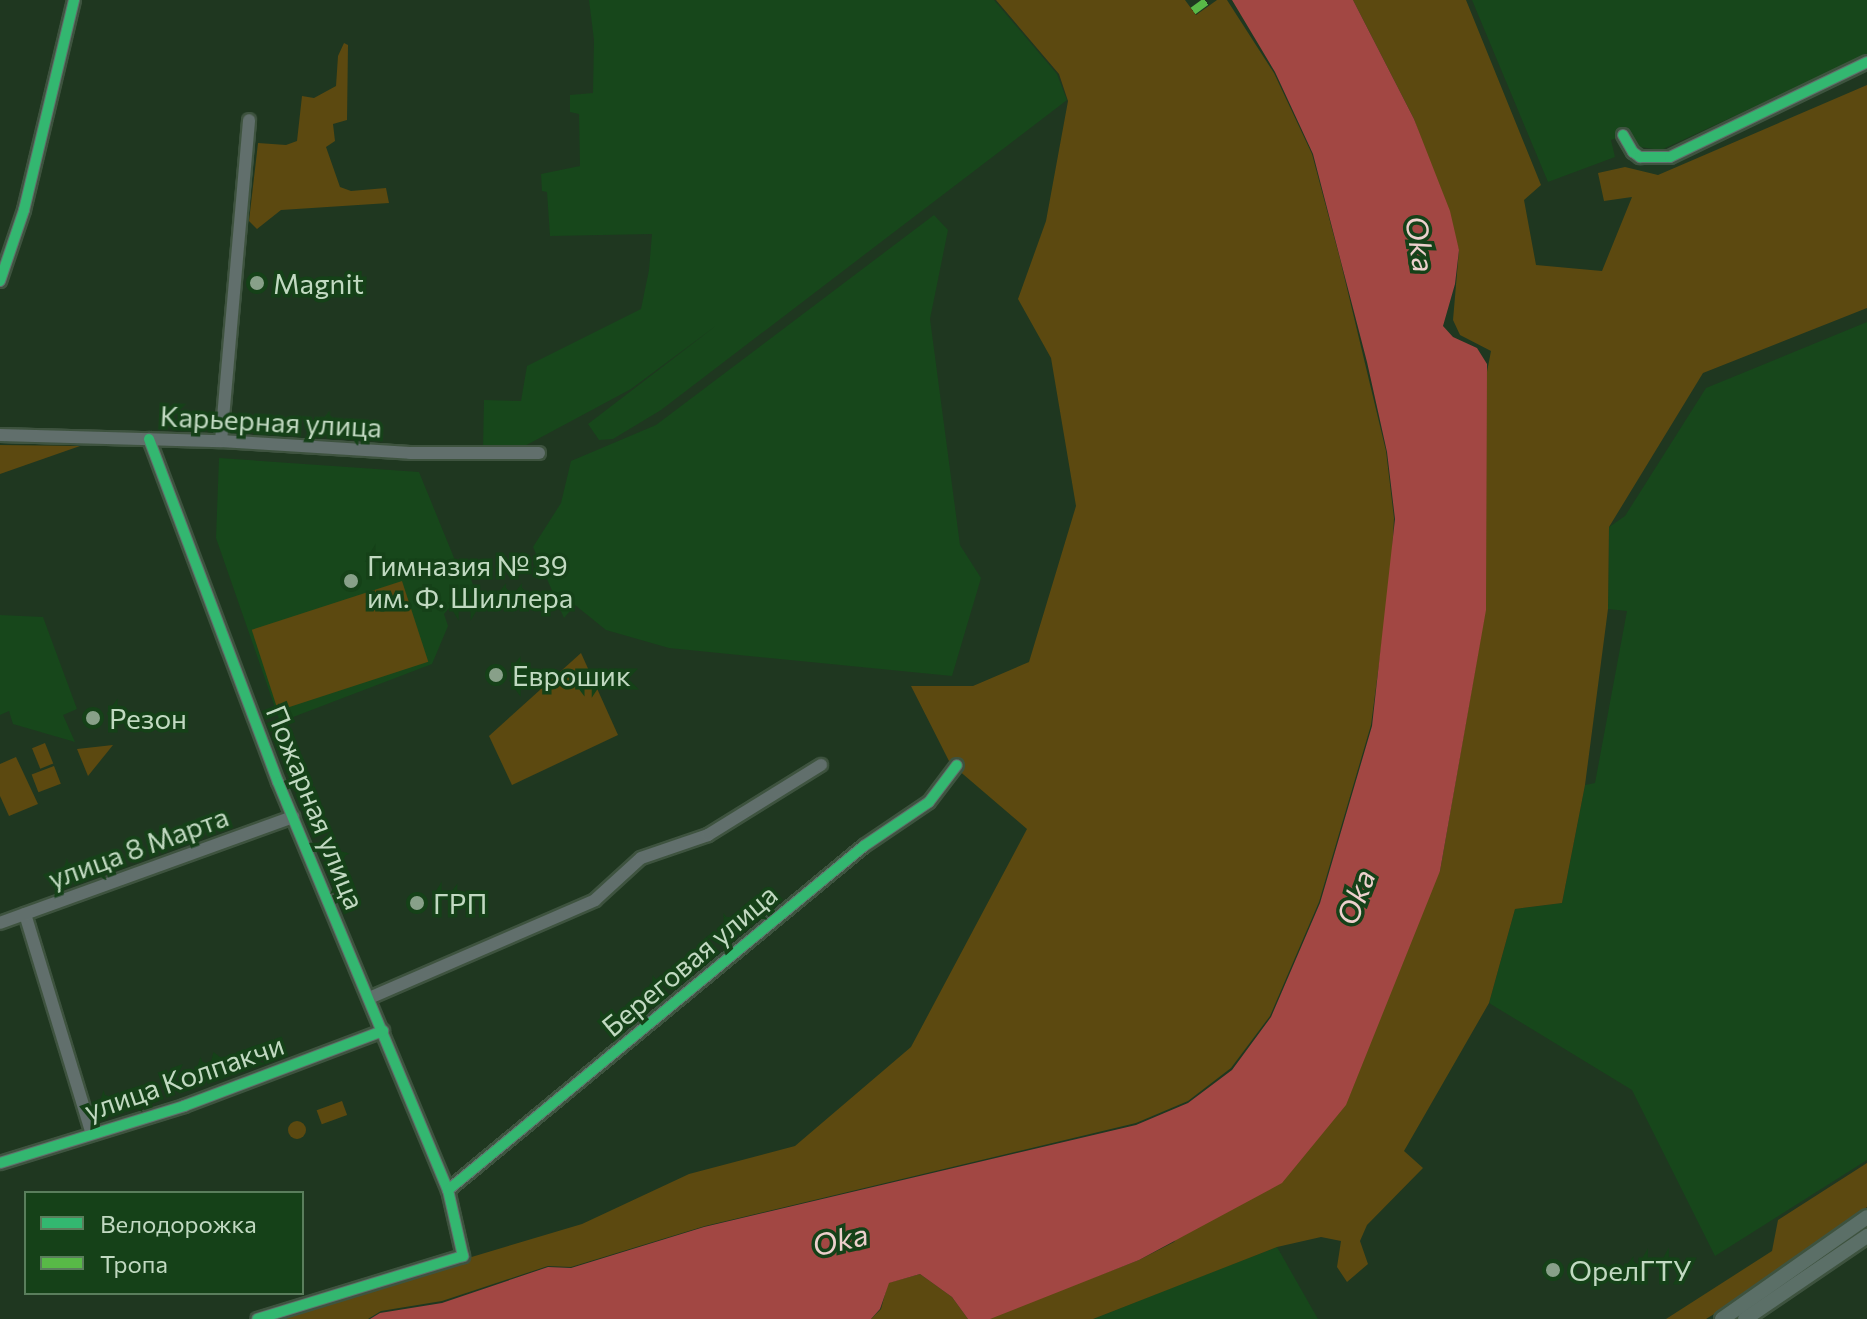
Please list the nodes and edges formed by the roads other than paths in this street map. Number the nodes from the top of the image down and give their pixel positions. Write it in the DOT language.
graph roads {
  1 [pos="74,0"];
  2 [pos="1867,62"];
  3 [pos="249,120"];
  4 [pos="1623,135"];
  5 [pos="0,281"];
  6 [pos="0,435"];
  7 [pos="149,439"];
  8 [pos="221,441"];
  9 [pos="539,453"];
  10 [pos="821,765"];
  11 [pos="957,765"];
  12 [pos="293,817"];
  13 [pos="25,914"];
  14 [pos="0,923"];
  15 [pos="369,998"];
  16 [pos="383,1031"];
  17 [pos="92,1134"];
  18 [pos="0,1163"];
  19 [pos="448,1190"];
  20 [pos="1867,1217"];
  21 [pos="1867,1236"];
  22 [pos="257,1319"];
  23 [pos="1722,1319"];
  24 [pos="1745,1319"];
  1 -- 5 [label="street"];
  2 -- 4 [label="street"];
  3 -- 8 [label="street"];
  6 -- 7 [label="street, Карьерная улица"];
  7 -- 8 [label="street, Карьерная улица"];
  7 -- 12 [label="street, Пожарная улица"];
  8 -- 9 [label="street, Карьерная улица"];
  10 -- 15 [label="street"];
  11 -- 19 [label="street, Береговая улица"];
  12 -- 13 [label="street, улица 8 Марта"];
  12 -- 15 [label="street, Пожарная улица"];
  13 -- 14 [label="street, улица 8 Марта"];
  13 -- 17 [label="street"];
  15 -- 16 [label="street, Пожарная улица"];
  16 -- 17 [label="street, улица Колпакчи"];
  16 -- 19 [label="street, Пожарная улица"];
  17 -- 18 [label="street, улица Колпакчи"];
  19 -- 22 [label="street, Пожарная улица"];
  20 -- 23 [label="main road"];
  21 -- 24 [label="main road"];
}
